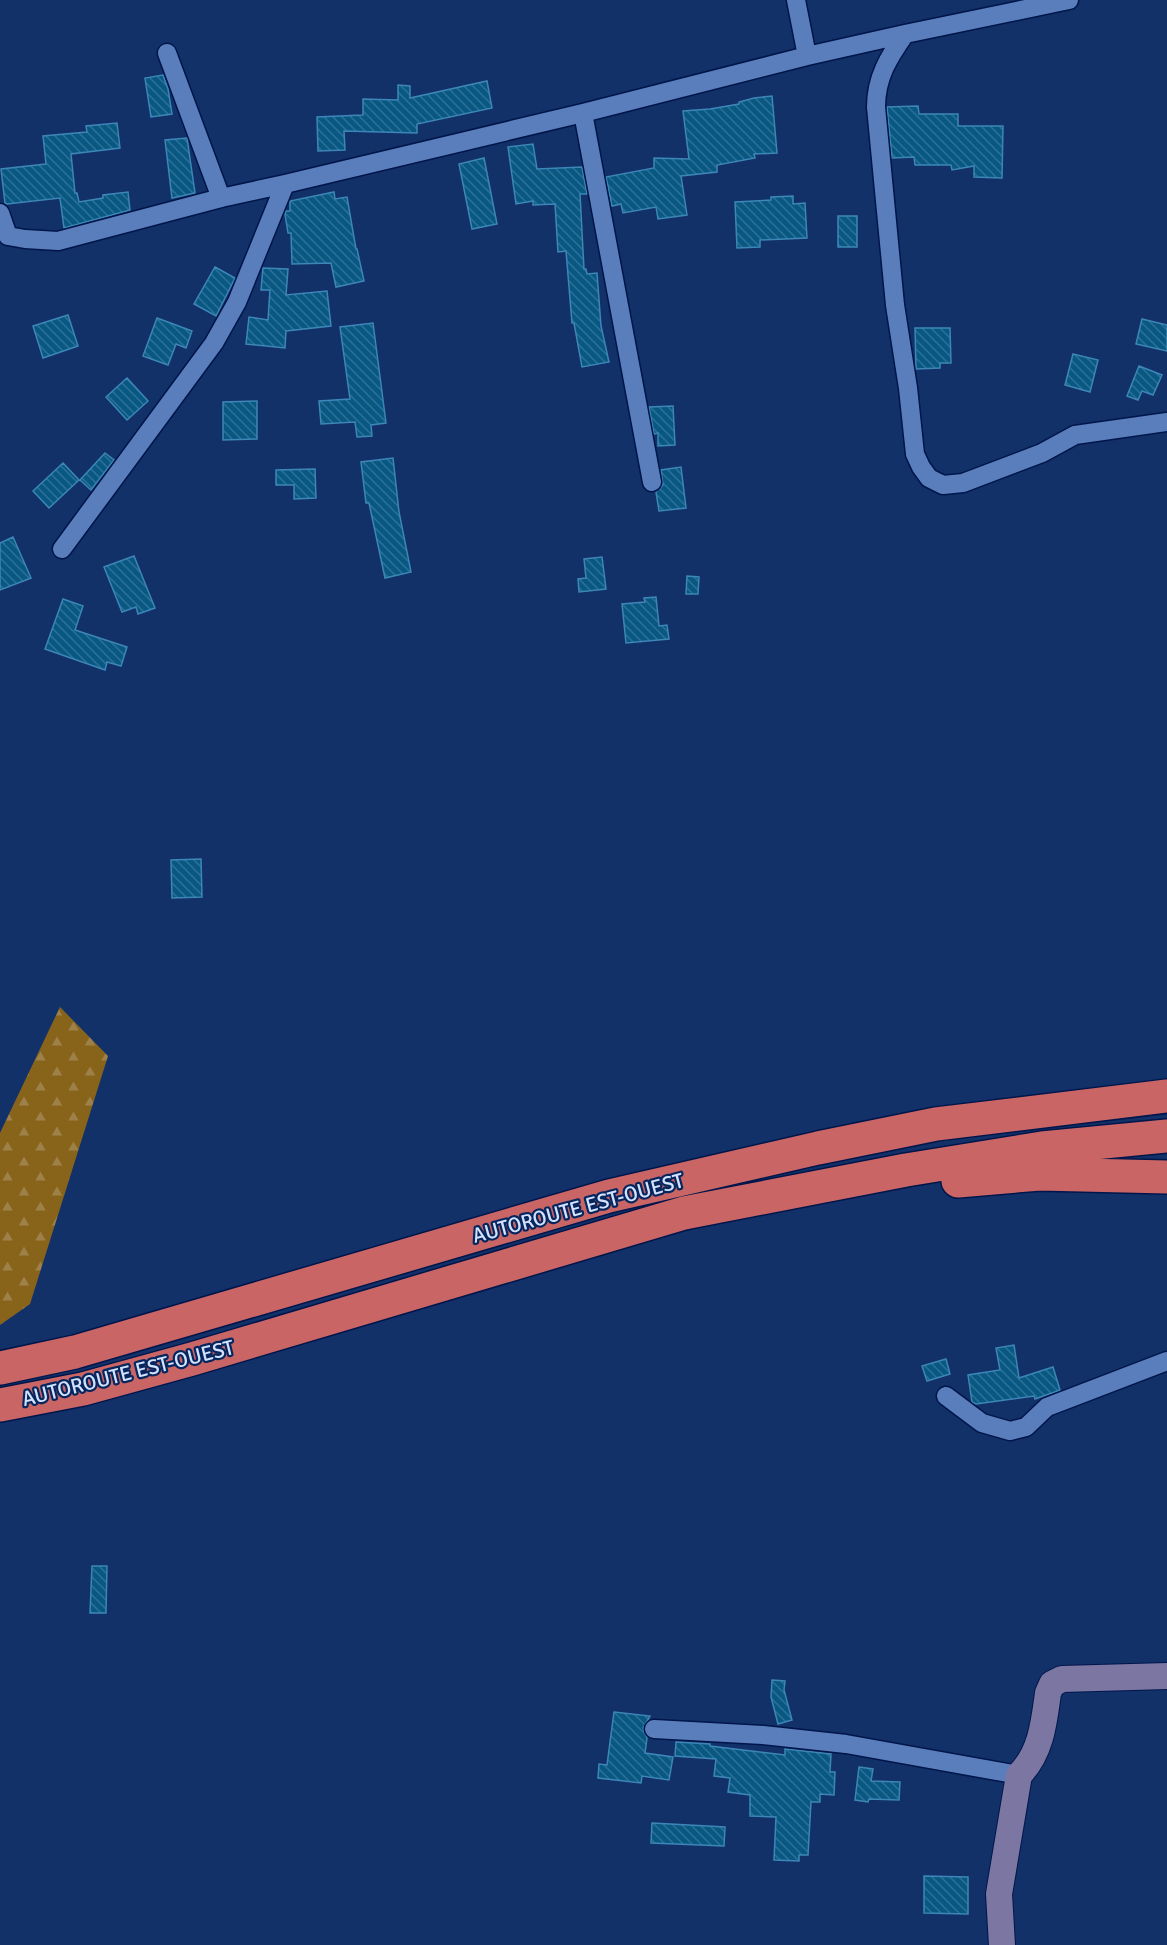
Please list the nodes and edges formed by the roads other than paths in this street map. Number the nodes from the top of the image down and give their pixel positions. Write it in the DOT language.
graph roads {
  1 [pos="796,0"];
  2 [pos="1069,0"];
  3 [pos="1016,5"];
  4 [pos="905,34"];
  5 [pos="167,53"];
  6 [pos="807,56"];
  7 [pos="583,113"];
  8 [pos="285,184"];
  9 [pos="221,198"];
  10 [pos="0,213"];
  11 [pos="1167,422"];
  12 [pos="652,482"];
  13 [pos="62,549"];
  14 [pos="1167,1096"];
  15 [pos="1167,1136"];
  16 [pos="1167,1177"];
  17 [pos="759,1199"];
  18 [pos="1167,1361"];
  19 [pos="0,1368"];
  20 [pos="946,1396"];
  21 [pos="0,1405"];
  22 [pos="1167,1676"];
  23 [pos="654,1729"];
  24 [pos="1020,1776"];
  25 [pos="1002,1945"];
  1 -- 6 [label="street"];
  2 -- 3 [label="street"];
  3 -- 4 [label="street"];
  4 -- 6 [label="street"];
  4 -- 11 [label="street"];
  5 -- 9 [label="street"];
  6 -- 7 [label="street"];
  7 -- 8 [label="street"];
  7 -- 12 [label="street"];
  8 -- 9 [label="street"];
  8 -- 13 [label="street"];
  9 -- 10 [label="street"];
  14 -- 19 [label="highway, AUTOROUTE EST-OUEST"];
  15 -- 17 [label="highway, AUTOROUTE EST-OUEST"];
  16 -- 17 [label="highway"];
  17 -- 21 [label="highway, AUTOROUTE EST-OUEST"];
  18 -- 20 [label="street"];
  22 -- 24 [label="street"];
  23 -- 24 [label="street"];
  24 -- 25 [label="street"];
}
